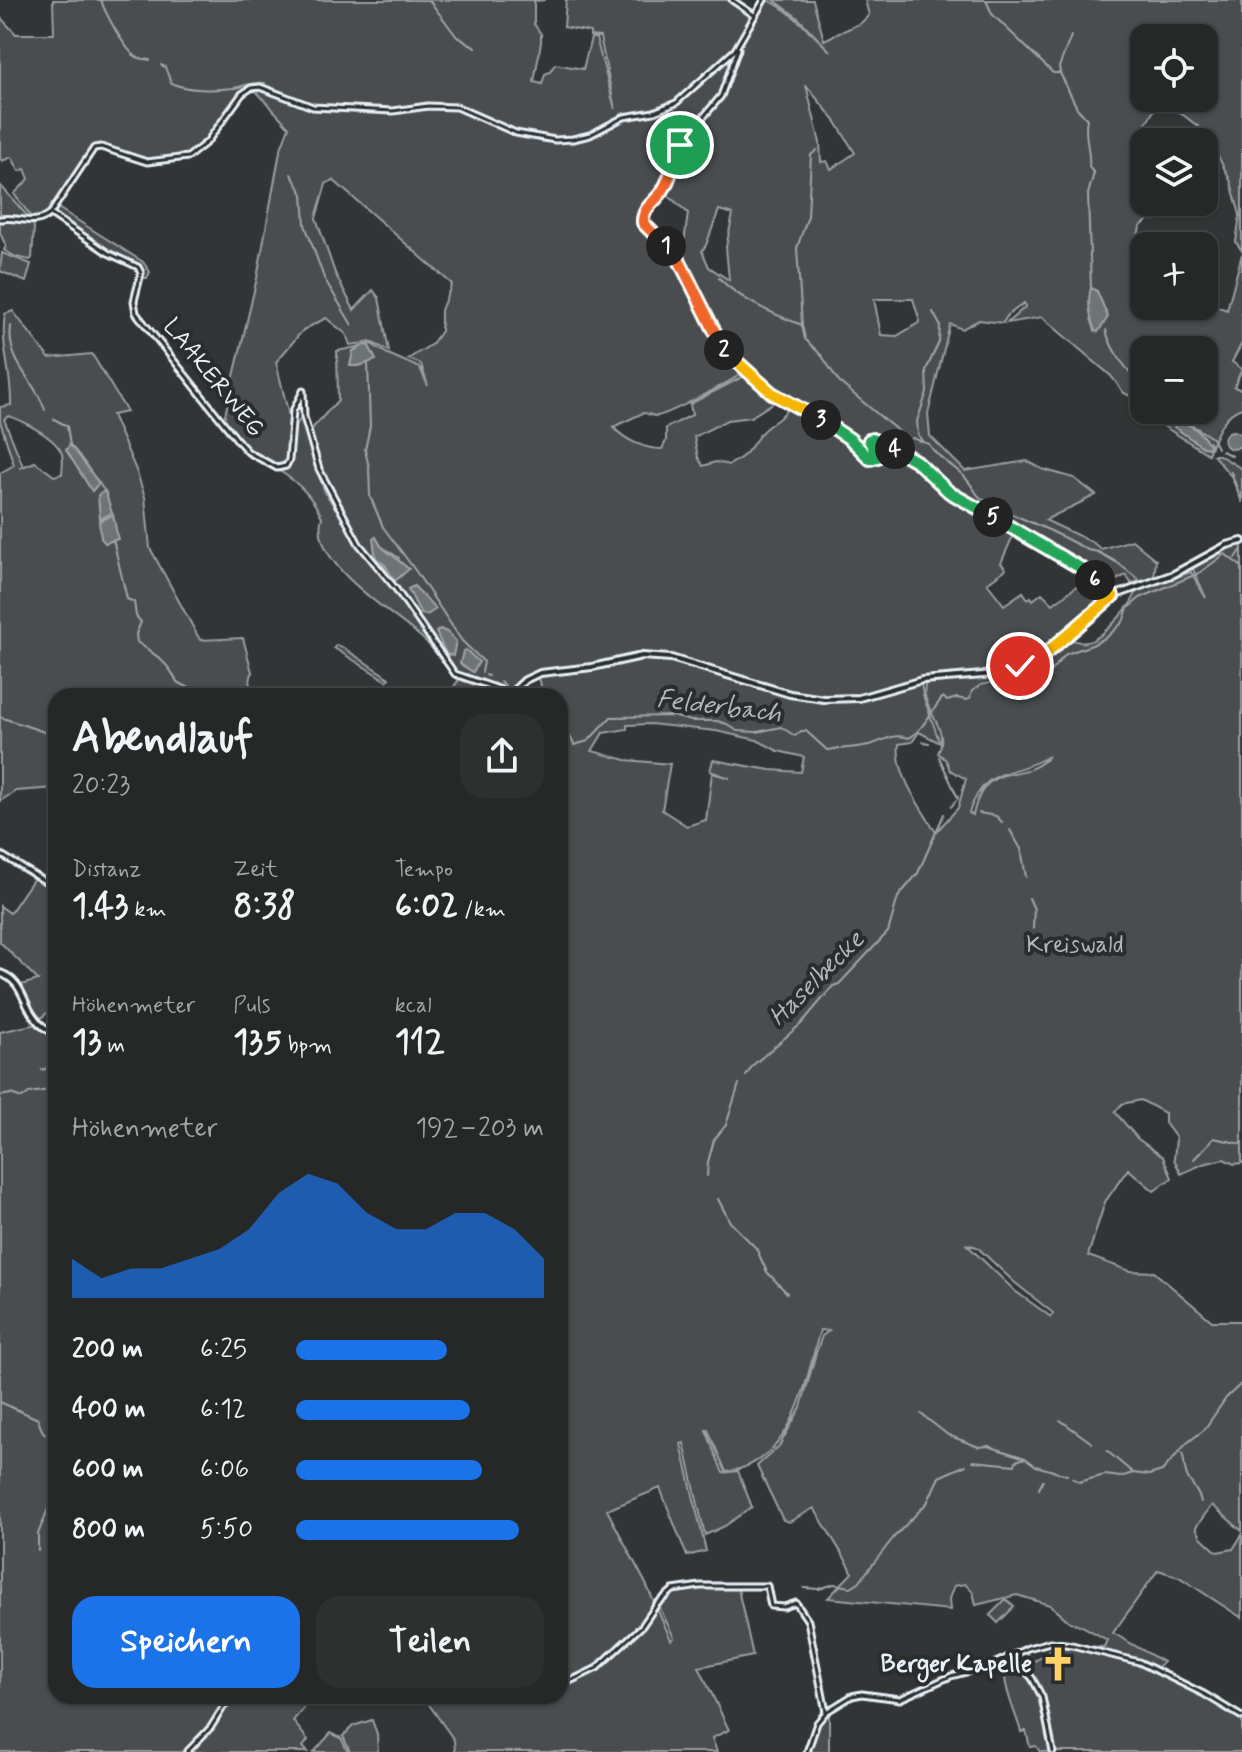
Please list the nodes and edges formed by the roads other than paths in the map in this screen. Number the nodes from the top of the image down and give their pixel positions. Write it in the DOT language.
graph roads {
  1 [pos="732,0"];
  2 [pos="764,0"];
  3 [pos="754,15"];
  4 [pos="739,44"];
  5 [pos="50,214"];
  6 [pos="0,219"];
  7 [pos="1242,541"];
  8 [pos="1113,596"];
  9 [pos="493,688"];
  10 [pos="516,688"];
  11 [pos="0,854"];
  12 [pos="48,883"];
  13 [pos="0,973"];
  14 [pos="48,1028"];
  15 [pos="1011,1656"];
  16 [pos="568,1682"];
  17 [pos="227,1704"];
  18 [pos="826,1712"];
  19 [pos="1242,1717"];
  20 [pos="187,1752"];
  21 [pos="807,1752"];
  22 [pos="1053,1752"];
  1 -- 3 [label="street"];
  2 -- 3 [label="street"];
  3 -- 4 [label="street"];
  4 -- 5 [label="street"];
  4 -- 8 [label="street"];
  5 -- 6 [label="street"];
  5 -- 9 [label="street, LAAKERWEG"];
  7 -- 8 [label="street"];
  8 -- 10 [label="street"];
  11 -- 12 [label="street"];
  13 -- 14 [label="street"];
  15 -- 18 [label="street"];
  15 -- 19 [label="street"];
  15 -- 22 [label="street"];
  16 -- 18 [label="street"];
  17 -- 20 [label="street"];
  18 -- 21 [label="street"];
}
